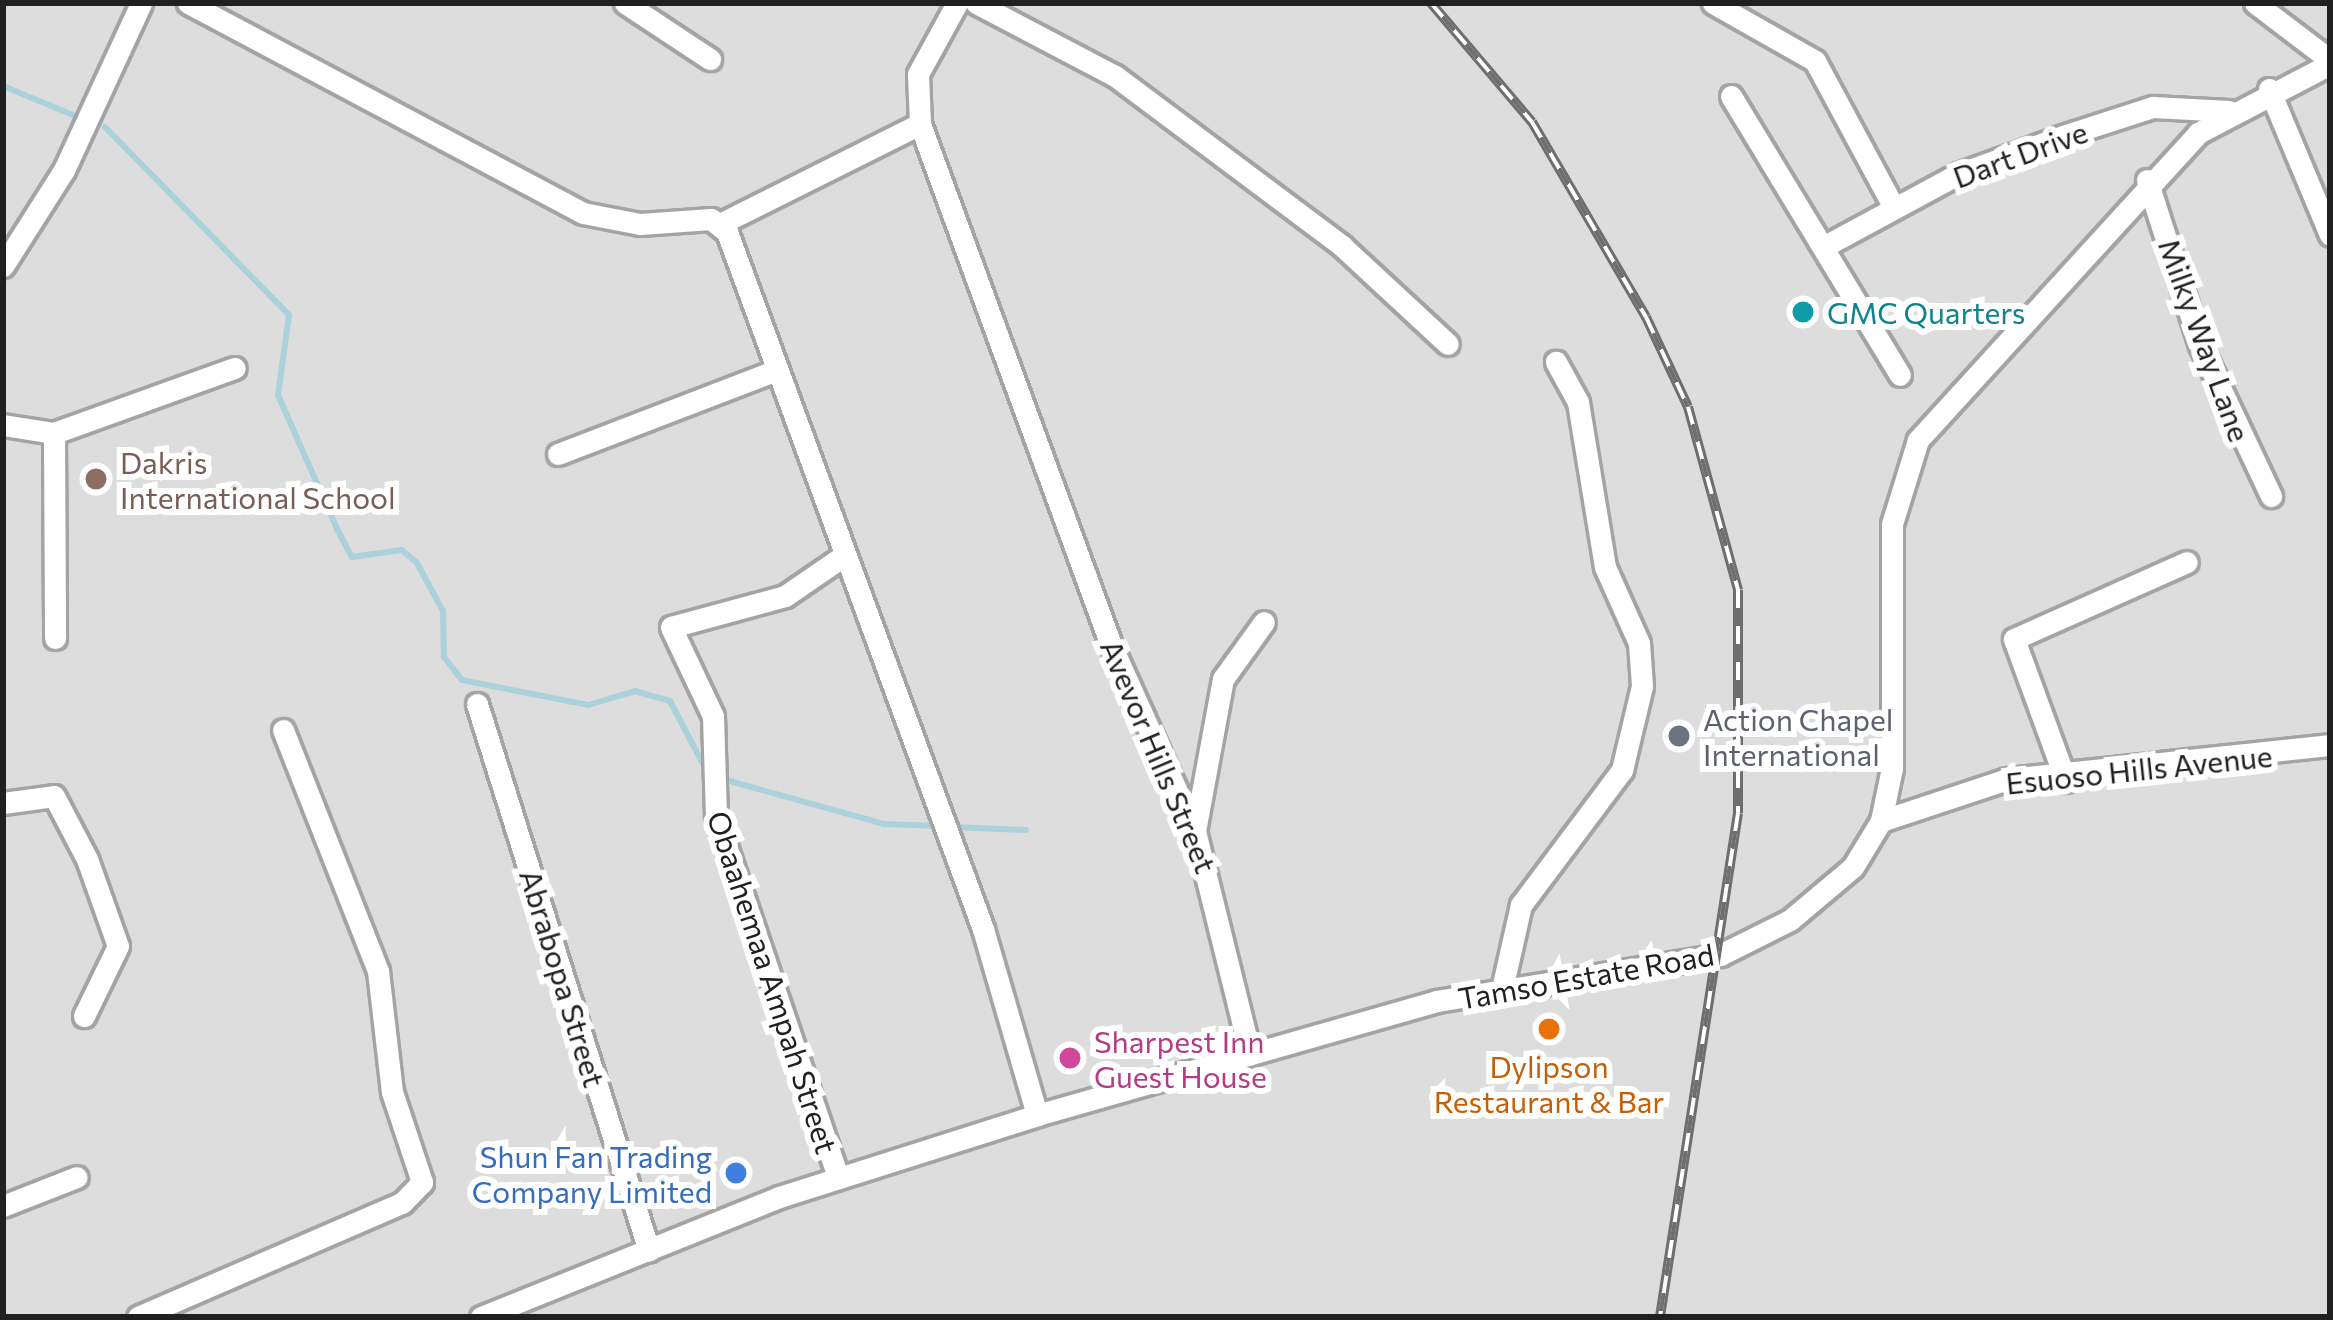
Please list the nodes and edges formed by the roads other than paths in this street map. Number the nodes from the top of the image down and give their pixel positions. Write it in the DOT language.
graph roads {
  1 [pos="141,3"];
  2 [pos="188,3"];
  3 [pos="625,3"];
  4 [pos="957,3"];
  5 [pos="976,3"];
  6 [pos="1713,3"];
  7 [pos="2254,3"];
  8 [pos="710,59"];
  9 [pos="2330,62"];
  10 [pos="2269,88"];
  11 [pos="1731,97"];
  12 [pos="2229,111"];
  13 [pos="920,124"];
  14 [pos="2147,181"];
  15 [pos="1893,206"];
  16 [pos="720,224"];
  17 [pos="2330,235"];
  18 [pos="1823,247"];
  19 [pos="3,266"];
  20 [pos="1448,344"];
  21 [pos="1556,362"];
  22 [pos="236,368"];
  23 [pos="777,370"];
  24 [pos="1900,375"];
  25 [pos="3,425"];
  26 [pos="54,433"];
  27 [pos="558,454"];
  28 [pos="2271,496"];
  29 [pos="839,559"];
  30 [pos="2187,562"];
  31 [pos="1264,622"];
  32 [pos="55,638"];
  33 [pos="477,704"];
  34 [pos="283,730"];
  35 [pos="2330,745"];
  36 [pos="2066,781"];
  37 [pos="3,802"];
  38 [pos="1881,821"];
  39 [pos="1195,831"];
  40 [pos="1502,989"];
  41 [pos="84,1016"];
  42 [pos="1250,1054"];
  43 [pos="1037,1115"];
  44 [pos="77,1177"];
  45 [pos="838,1177"];
  46 [pos="3,1206"];
  47 [pos="649,1251"];
  48 [pos="138,1317"];
  49 [pos="481,1317"];
  1 -- 19 [label="street"];
  2 -- 16 [label="street"];
  3 -- 8 [label="street"];
  4 -- 13 [label="street"];
  5 -- 20 [label="street"];
  6 -- 15 [label="street"];
  7 -- 9 [label="street"];
  9 -- 10 [label="street, Tamso Estate Road"];
  10 -- 12 [label="street, Tamso Estate Road"];
  10 -- 17 [label="street"];
  11 -- 18 [label="street"];
  12 -- 14 [label="street, Tamso Estate Road"];
  12 -- 15 [label="street, Dart Drive"];
  13 -- 16 [label="street"];
  13 -- 39 [label="street, Avevor Hills Street"];
  14 -- 28 [label="street, Milky Way Lane"];
  14 -- 38 [label="street, Tamso Estate Road"];
  15 -- 18 [label="street, Dart Drive"];
  16 -- 23 [label="street"];
  18 -- 24 [label="street"];
  21 -- 40 [label="street"];
  22 -- 26 [label="street"];
  23 -- 27 [label="street"];
  23 -- 29 [label="street"];
  25 -- 26 [label="street"];
  26 -- 32 [label="street"];
  29 -- 43 [label="street"];
  29 -- 45 [label="street, Obaahemaa Ampah Street"];
  30 -- 36 [label="street"];
  31 -- 39 [label="street"];
  33 -- 47 [label="street, Abrabopa Street"];
  34 -- 48 [label="street"];
  35 -- 36 [label="street, Esuoso Hills Avenue"];
  36 -- 38 [label="street, Esuoso Hills Avenue"];
  37 -- 41 [label="street"];
  38 -- 40 [label="street, Tamso Estate Road"];
  39 -- 42 [label="street, Avevor Hills Street"];
  40 -- 42 [label="street, Tamso Estate Road"];
  42 -- 43 [label="street, Tamso Estate Road"];
  43 -- 45 [label="street, Tamso Estate Road"];
  44 -- 46 [label="street"];
  45 -- 47 [label="street, Tamso Estate Road"];
  47 -- 49 [label="street, Tamso Estate Road"];
}
